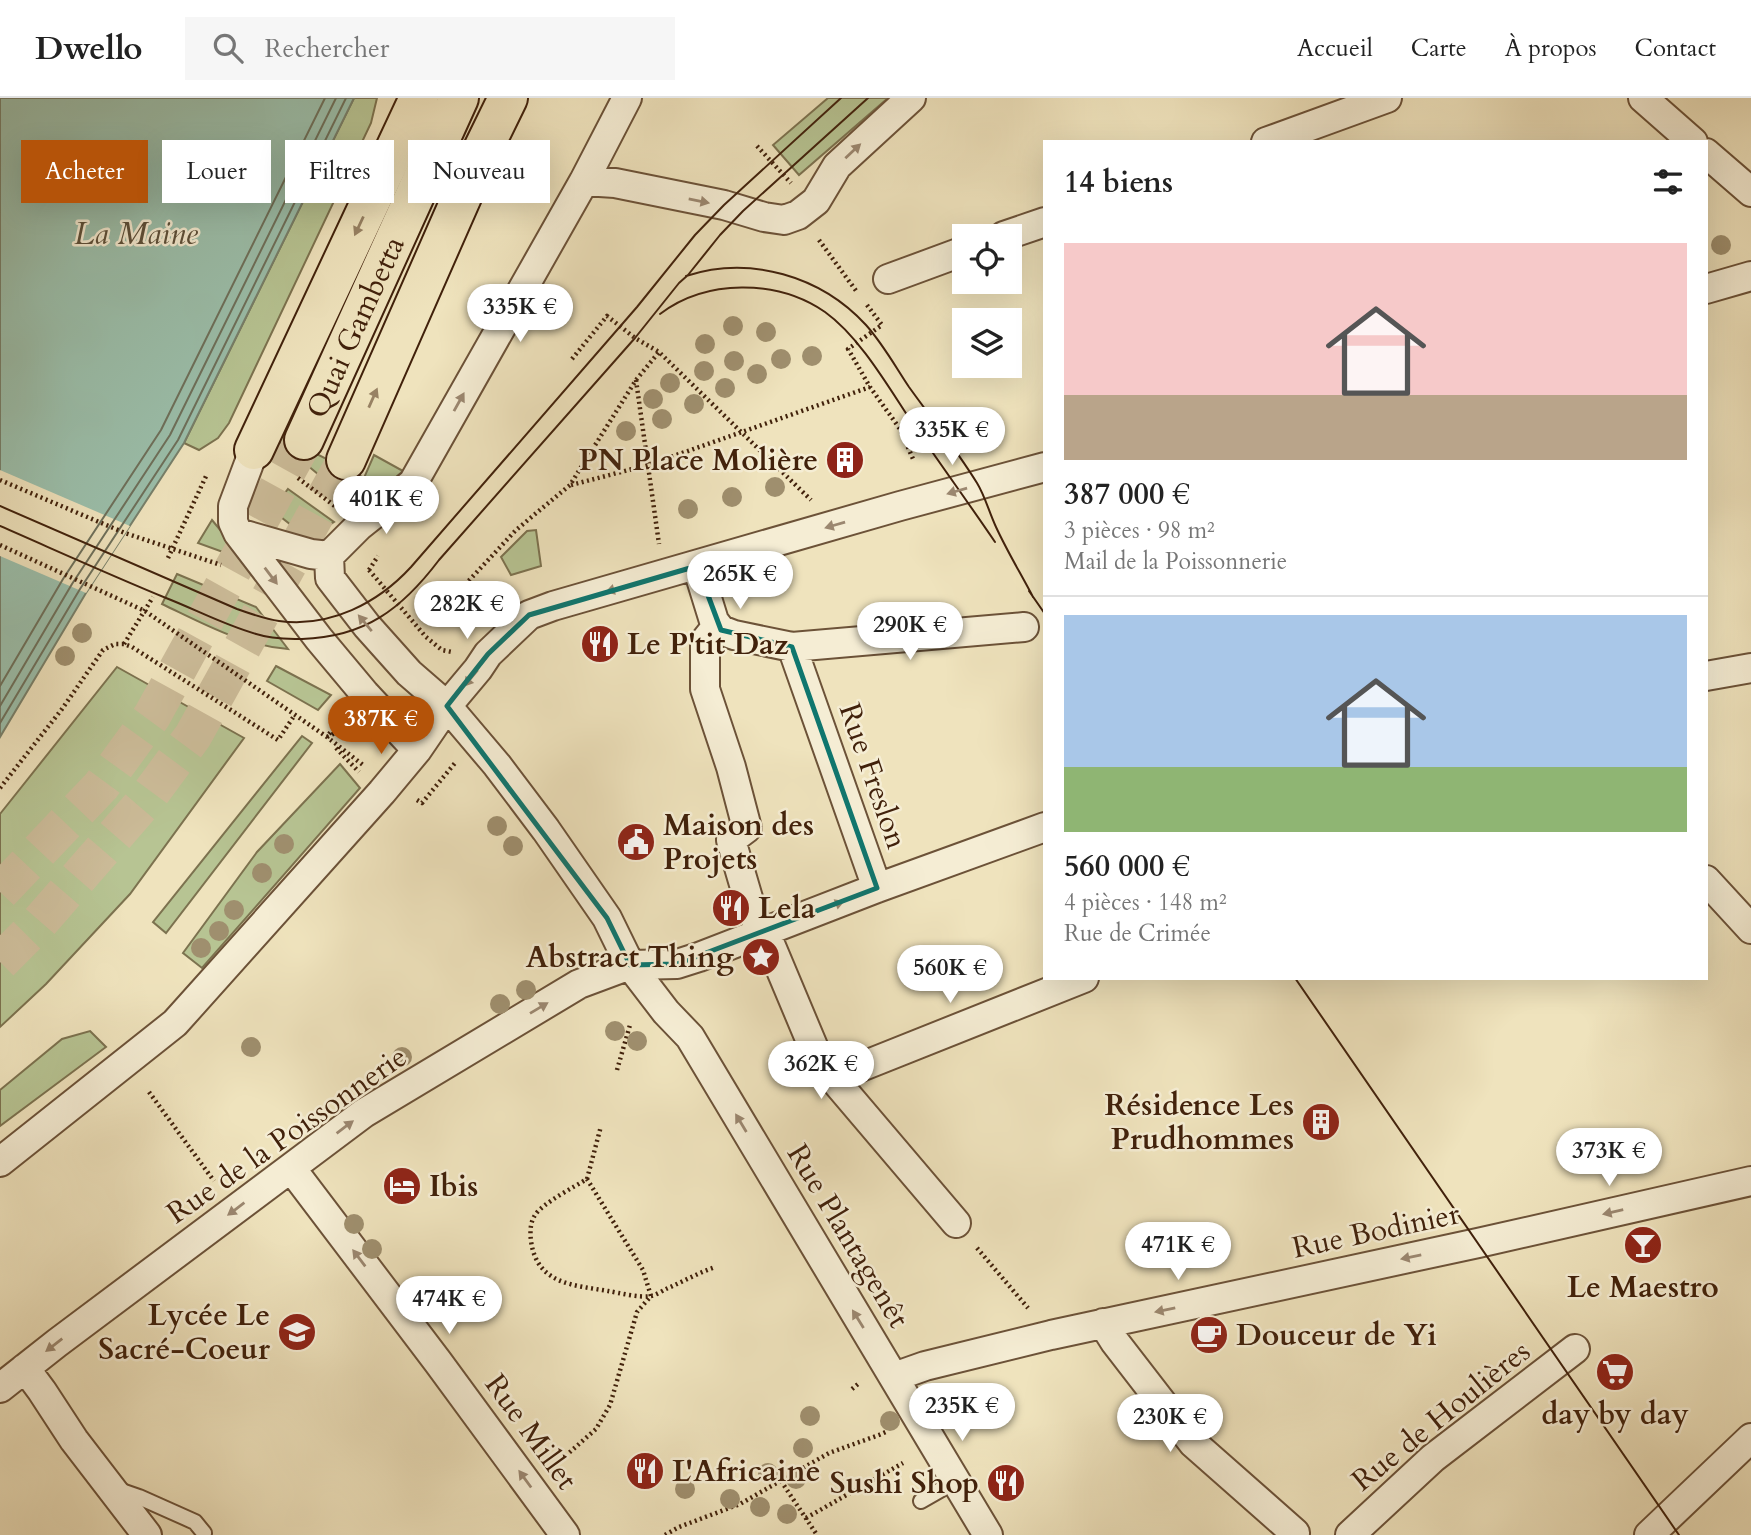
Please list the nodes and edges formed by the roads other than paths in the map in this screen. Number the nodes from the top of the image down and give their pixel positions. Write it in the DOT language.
graph roads {
  1 [pos="419,98"];
  2 [pos="459,98"];
  3 [pos="508,98"];
  4 [pos="627,98"];
  5 [pos="911,98"];
  6 [pos="1387,98"];
  7 [pos="1643,98"];
  8 [pos="1272,140"];
  9 [pos="1691,140"];
  10 [pos="1708,155"];
  11 [pos="584,181"];
  12 [pos="1751,192"];
  13 [pos="1043,223"];
  14 [pos="1022,230"];
  15 [pos="952,255"];
  16 [pos="1751,276"];
  17 [pos="888,279"];
  18 [pos="1708,288"];
  19 [pos="304,440"];
  20 [pos="254,450"];
  21 [pos="346,460"];
  22 [pos="1043,468"];
  23 [pos="239,533"];
  24 [pos="329,556"];
  25 [pos="697,566"];
  26 [pos="717,626"];
  27 [pos="1024,627"];
  28 [pos="792,647"];
  29 [pos="1751,668"];
  30 [pos="1708,676"];
  31 [pos="447,706"];
  32 [pos="417,750"];
  33 [pos="1043,828"];
  34 [pos="1708,882"];
  35 [pos="877,888"];
  36 [pos="759,923"];
  37 [pos="1751,929"];
  38 [pos="630,965"];
  39 [pos="1079,980"];
  40 [pos="834,1078"];
  41 [pos="0,1161"];
  42 [pos="290,1168"];
  43 [pos="1751,1181"];
  44 [pos="956,1223"];
  45 [pos="1103,1323"];
  46 [pos="1575,1349"];
  47 [pos="25,1368"];
  48 [pos="894,1377"];
  49 [pos="0,1388"];
  50 [pos="1751,1438"];
  51 [pos="106,1473"];
  52 [pos="956,1481"];
  53 [pos="920,1501"];
  54 [pos="204,1533"];
  55 [pos="1295,1533"];
  56 [pos="146,1535"];
  57 [pos="565,1535"];
  58 [pos="988,1535"];
  59 [pos="1350,1535"];
  60 [pos="1648,1535"];
  1 -- 20 [label="highway, one-way"];
  2 -- 19 [label="highway, Quai Gambetta"];
  21 -- 3 [label="highway, Quai Gambetta, one-way"];
  4 -- 11 [label="street"];
  11 -- 5 [label="street, one-way"];
  6 -- 8 [label="street"];
  7 -- 9 [label="street"];
  10 -- 12 [label="street"];
  24 -- 11 [label="street, one-way"];
  13 -- 14 [label="street"];
  15 -- 17 [label="street"];
  16 -- 18 [label="street"];
  20 -- 23 [label="street"];
  22 -- 25 [label="street, one-way"];
  23 -- 24 [label="street"];
  23 -- 32 [label="street, one-way"];
  31 -- 24 [label="street, Rue Plantagenêt, one-way"];
  25 -- 26 [label="street"];
  25 -- 31 [label="street, one-way"];
  26 -- 28 [label="street"];
  26 -- 36 [label="street"];
  27 -- 28 [label="street"];
  28 -- 35 [label="street, Rue Freslon"];
  29 -- 30 [label="street"];
  31 -- 32 [label="street"];
  31 -- 38 [label="street, Rue Plantagenêt"];
  32 -- 41 [label="street"];
  33 -- 35 [label="street, Rue de la Poissonnerie"];
  34 -- 37 [label="street"];
  36 -- 35 [label="street, Rue de la Poissonnerie, one-way"];
  36 -- 38 [label="street, Rue de la Poissonnerie"];
  36 -- 40 [label="street"];
  42 -- 38 [label="street, Rue de la Poissonnerie, one-way"];
  48 -- 38 [label="street, Rue Plantagenêt, one-way"];
  39 -- 40 [label="street"];
  40 -- 44 [label="street"];
  42 -- 47 [label="street, Rue de la Poissonnerie, one-way"];
  57 -- 42 [label="street, Rue Millet, one-way"];
  43 -- 45 [label="street, Rue Bodinier, one-way"];
  45 -- 48 [label="street, Rue Bodinier"];
  45 -- 55 [label="street"];
  46 -- 59 [label="street, Rue de Houlières"];
  47 -- 49 [label="street, Rue de la Poissonnerie"];
  47 -- 51 [label="street"];
  48 -- 52 [label="street, Rue Plantagenêt"];
  50 -- 60 [label="street"];
  51 -- 54 [label="lane"];
  51 -- 56 [label="street"];
  52 -- 53 [label="lane"];
  52 -- 58 [label="street, Rue Plantagenêt"];
}
